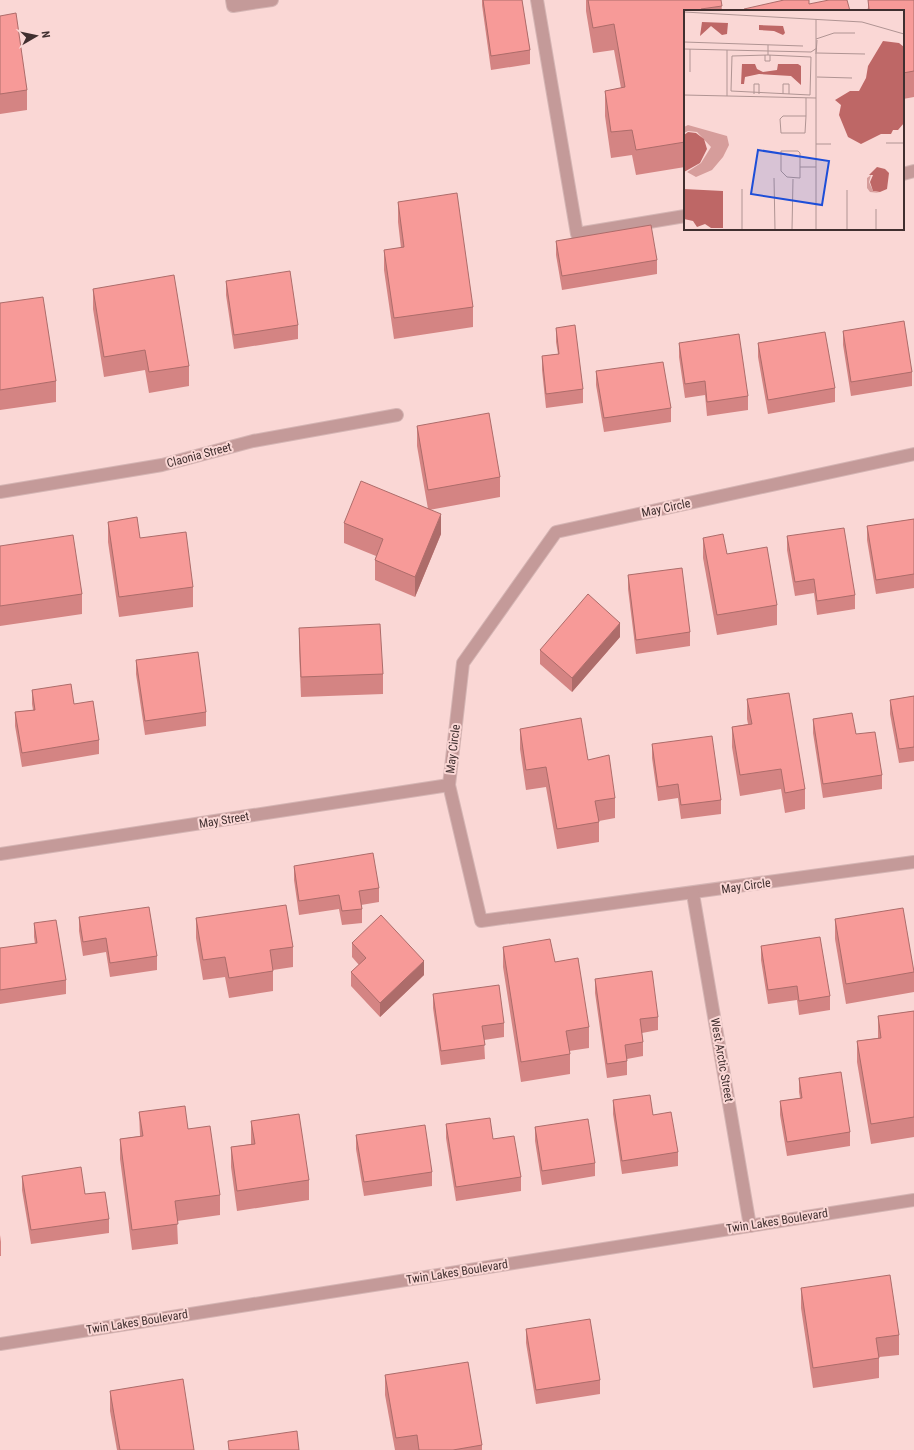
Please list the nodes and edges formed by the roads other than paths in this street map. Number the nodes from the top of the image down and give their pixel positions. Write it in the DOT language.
graph roads {
  1 [pos="232,0"];
  2 [pos="272,0"];
  3 [pos="536,0"];
  4 [pos="914,171"];
  5 [pos="904,174"];
  6 [pos="684,216"];
  7 [pos="396,415"];
  8 [pos="914,454"];
  9 [pos="0,492"];
  10 [pos="449,785"];
  11 [pos="0,854"];
  12 [pos="914,862"];
  13 [pos="693,894"];
  14 [pos="914,1200"];
  15 [pos="750,1226"];
  16 [pos="0,1344"];
  1 -- 2 [label="street"];
  3 -- 6 [label="street"];
  4 -- 5 [label="street"];
  7 -- 9 [label="street, Claonia Street"];
  8 -- 10 [label="street, May Circle"];
  10 -- 11 [label="street, May Street"];
  10 -- 13 [label="street, May Circle"];
  12 -- 13 [label="street, May Circle"];
  13 -- 15 [label="street, West Arctic Street"];
  14 -- 15 [label="street, Twin Lakes Boulevard"];
  15 -- 16 [label="street, Twin Lakes Boulevard"];
}
